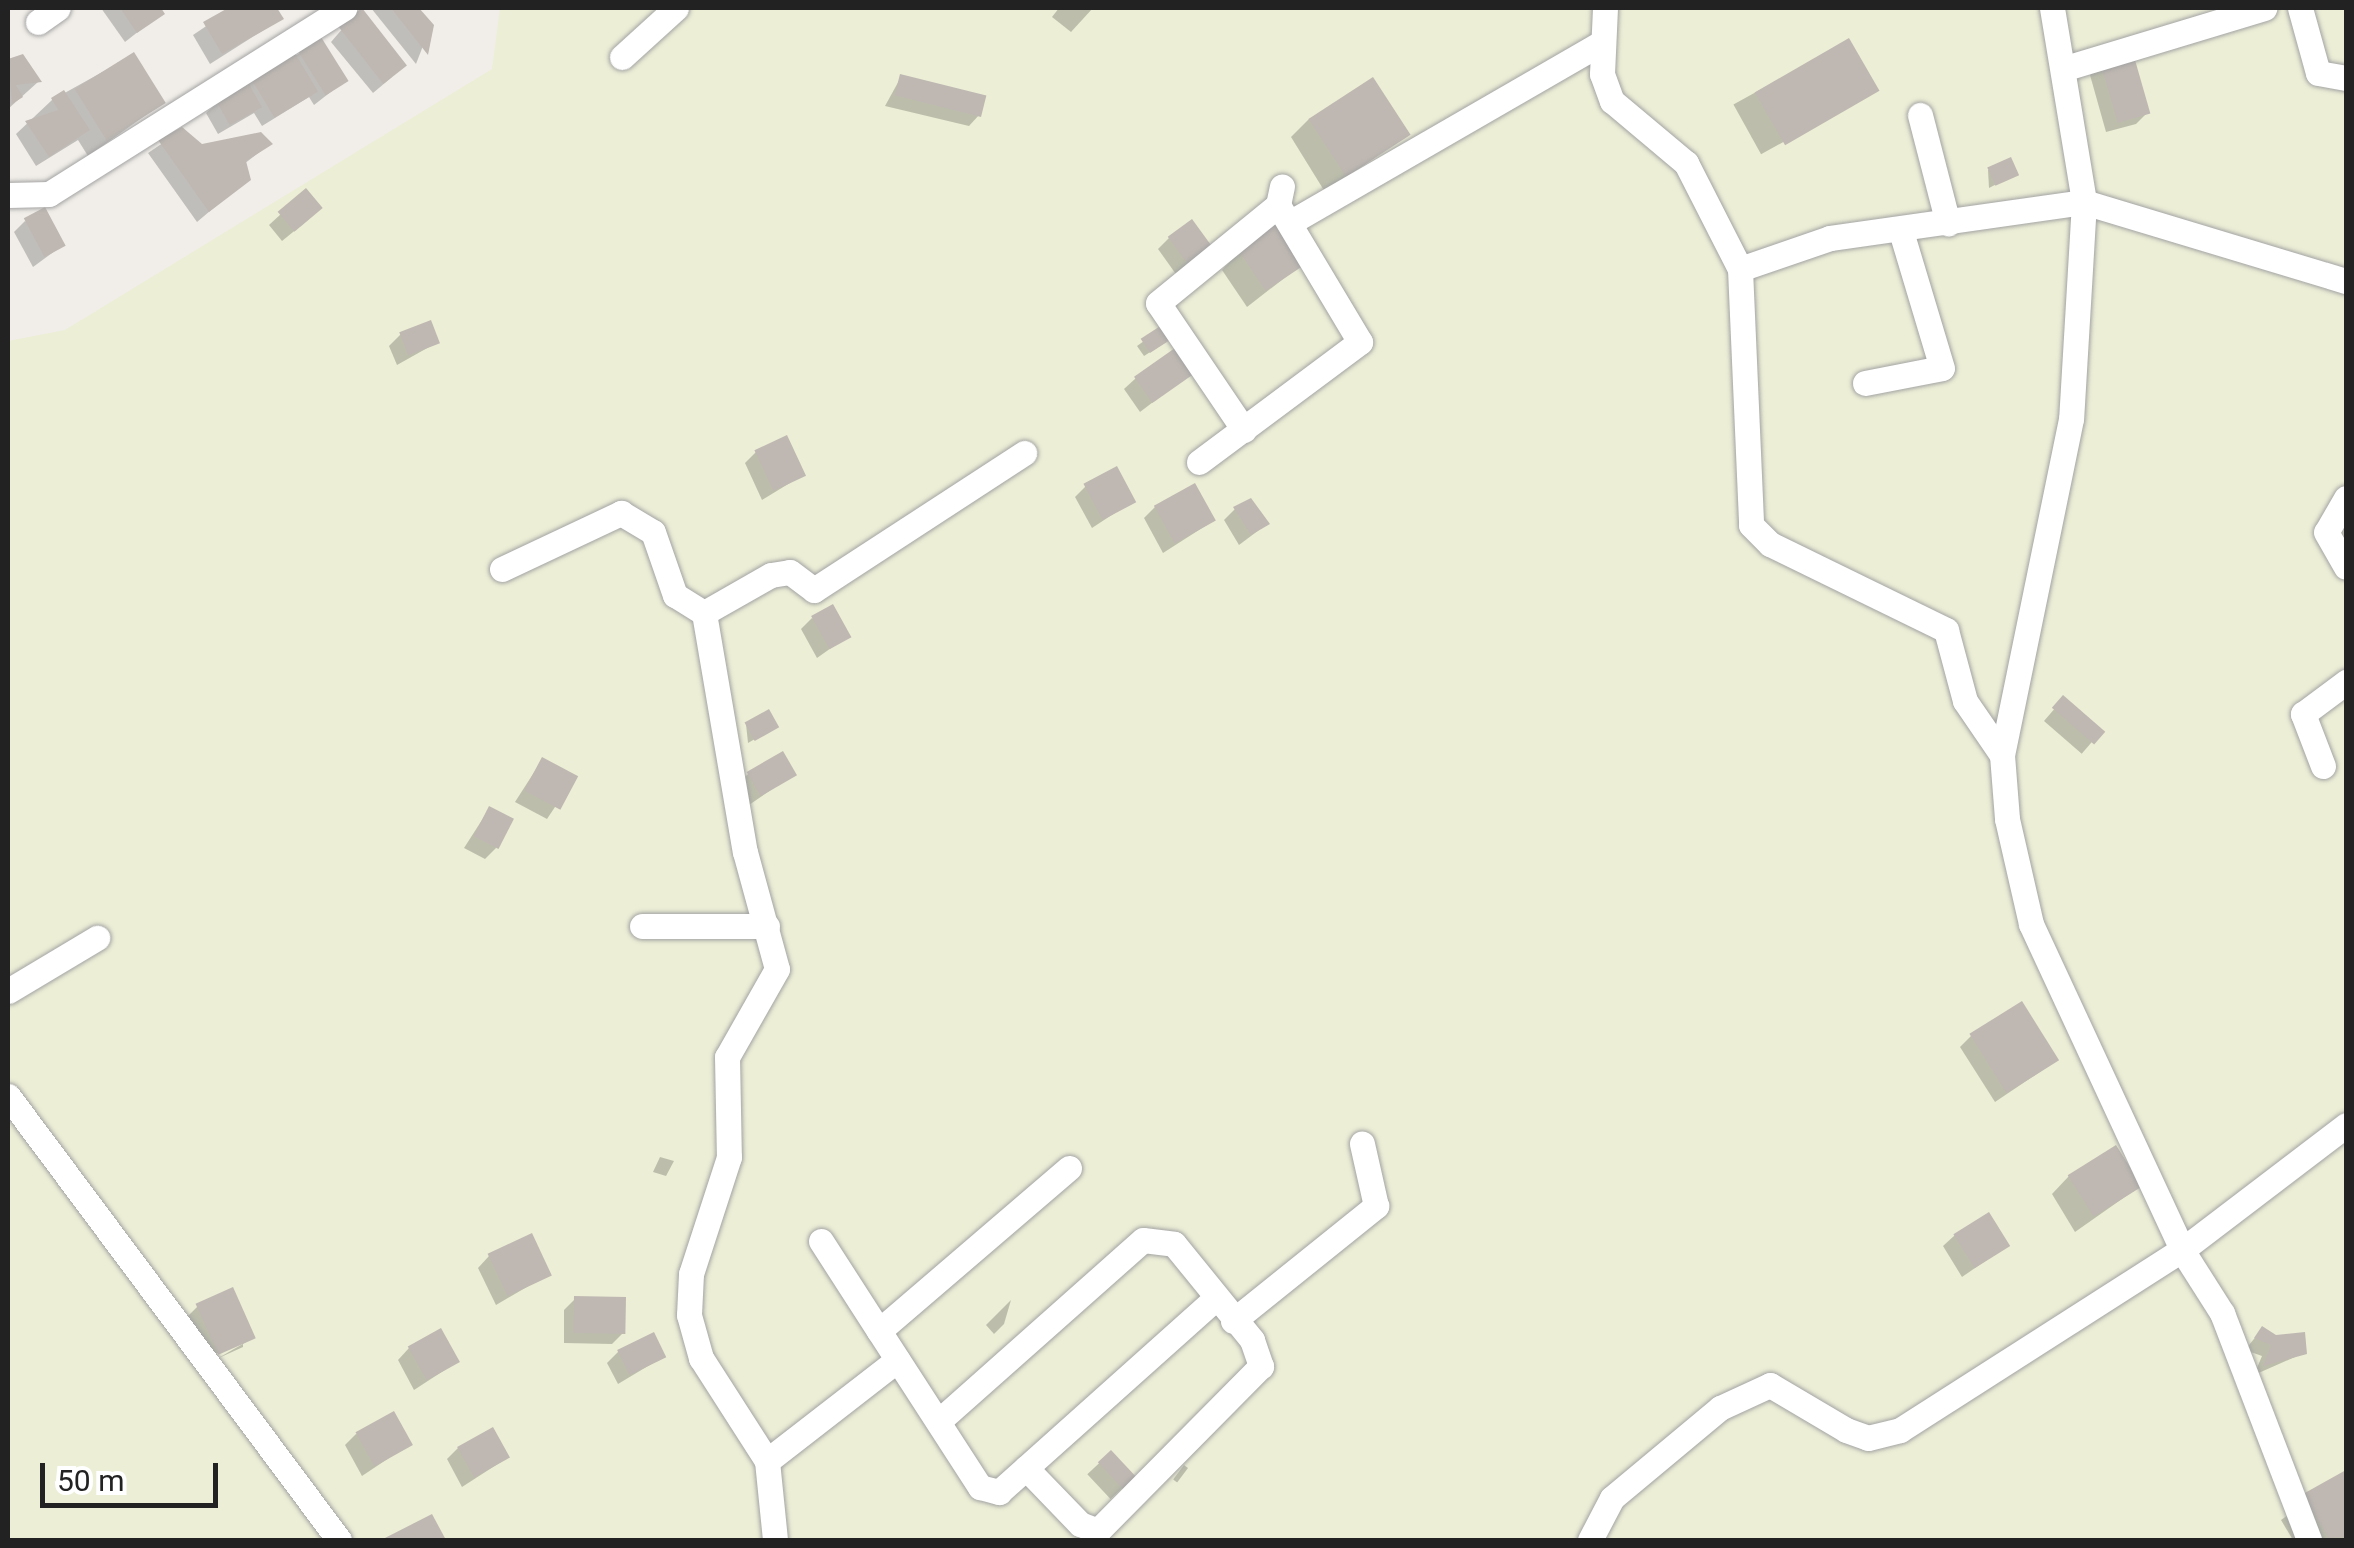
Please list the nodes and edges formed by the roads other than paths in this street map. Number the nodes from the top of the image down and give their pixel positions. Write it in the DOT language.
graph roads {
  1 [pos="344,8"];
  2 [pos="676,8"];
  3 [pos="1605,8"];
  4 [pos="2052,8"];
  5 [pos="2300,8"];
  6 [pos="2254,9"];
  7 [pos="1603,42"];
  8 [pos="622,56"];
  9 [pos="2069,66"];
  10 [pos="2346,78"];
  11 [pos="1920,115"];
  12 [pos="8,195"];
  13 [pos="2084,202"];
  14 [pos="1284,204"];
  15 [pos="1948,223"];
  16 [pos="1900,231"];
  17 [pos="1740,269"];
  18 [pos="2346,281"];
  19 [pos="1865,382"];
  20 [pos="1244,430"];
  21 [pos="1024,453"];
  22 [pos="1199,462"];
  23 [pos="2346,498"];
  24 [pos="2346,568"];
  25 [pos="502,569"];
  26 [pos="704,612"];
  27 [pos="2346,682"];
  28 [pos="2002,755"];
  29 [pos="2324,766"];
  30 [pos="642,926"];
  31 [pos="767,926"];
  32 [pos="97,938"];
  33 [pos="8,991"];
  34 [pos="8,1096"];
  35 [pos="2346,1125"];
  36 [pos="1362,1144"];
  37 [pos="1068,1168"];
  38 [pos="822,1242"];
  39 [pos="2182,1250"];
  40 [pos="1214,1300"];
  41 [pos="1233,1321"];
  42 [pos="879,1331"];
  43 [pos="897,1360"];
  44 [pos="940,1420"];
  45 [pos="767,1461"];
  46 [pos="1026,1468"];
  47 [pos="339,1540"];
  48 [pos="775,1540"];
  49 [pos="1590,1540"];
  50 [pos="2309,1540"];
  1 -- 12 [label="street"];
  2 -- 8 [label="street"];
  3 -- 7 [label="street"];
  4 -- 9 [label="street"];
  5 -- 10 [label="street"];
  6 -- 9 [label="street"];
  7 -- 14 [label="street"];
  7 -- 17 [label="street"];
  9 -- 13 [label="street"];
  11 -- 15 [label="street"];
  13 -- 15 [label="street"];
  13 -- 18 [label="street"];
  13 -- 28 [label="street"];
  14 -- 20 [label="street"];
  14 -- 20 [label="street"];
  15 -- 16 [label="street"];
  16 -- 17 [label="street"];
  16 -- 19 [label="street"];
  17 -- 28 [label="street"];
  20 -- 22 [label="street"];
  21 -- 26 [label="street"];
  23 -- 24 [label="street"];
  25 -- 26 [label="street"];
  26 -- 31 [label="street"];
  27 -- 29 [label="street"];
  28 -- 39 [label="street"];
  30 -- 31 [label="street"];
  31 -- 45 [label="street"];
  32 -- 33 [label="street"];
  34 -- 47 [label="street"];
  35 -- 39 [label="street"];
  36 -- 41 [label="street"];
  37 -- 42 [label="street"];
  38 -- 42 [label="street"];
  39 -- 49 [label="street"];
  39 -- 50 [label="street"];
  40 -- 41 [label="street"];
  40 -- 44 [label="street"];
  40 -- 46 [label="street"];
  41 -- 46 [label="street"];
  42 -- 43 [label="street"];
  43 -- 44 [label="street"];
  43 -- 45 [label="street"];
  44 -- 46 [label="street"];
  45 -- 48 [label="street"];
}
